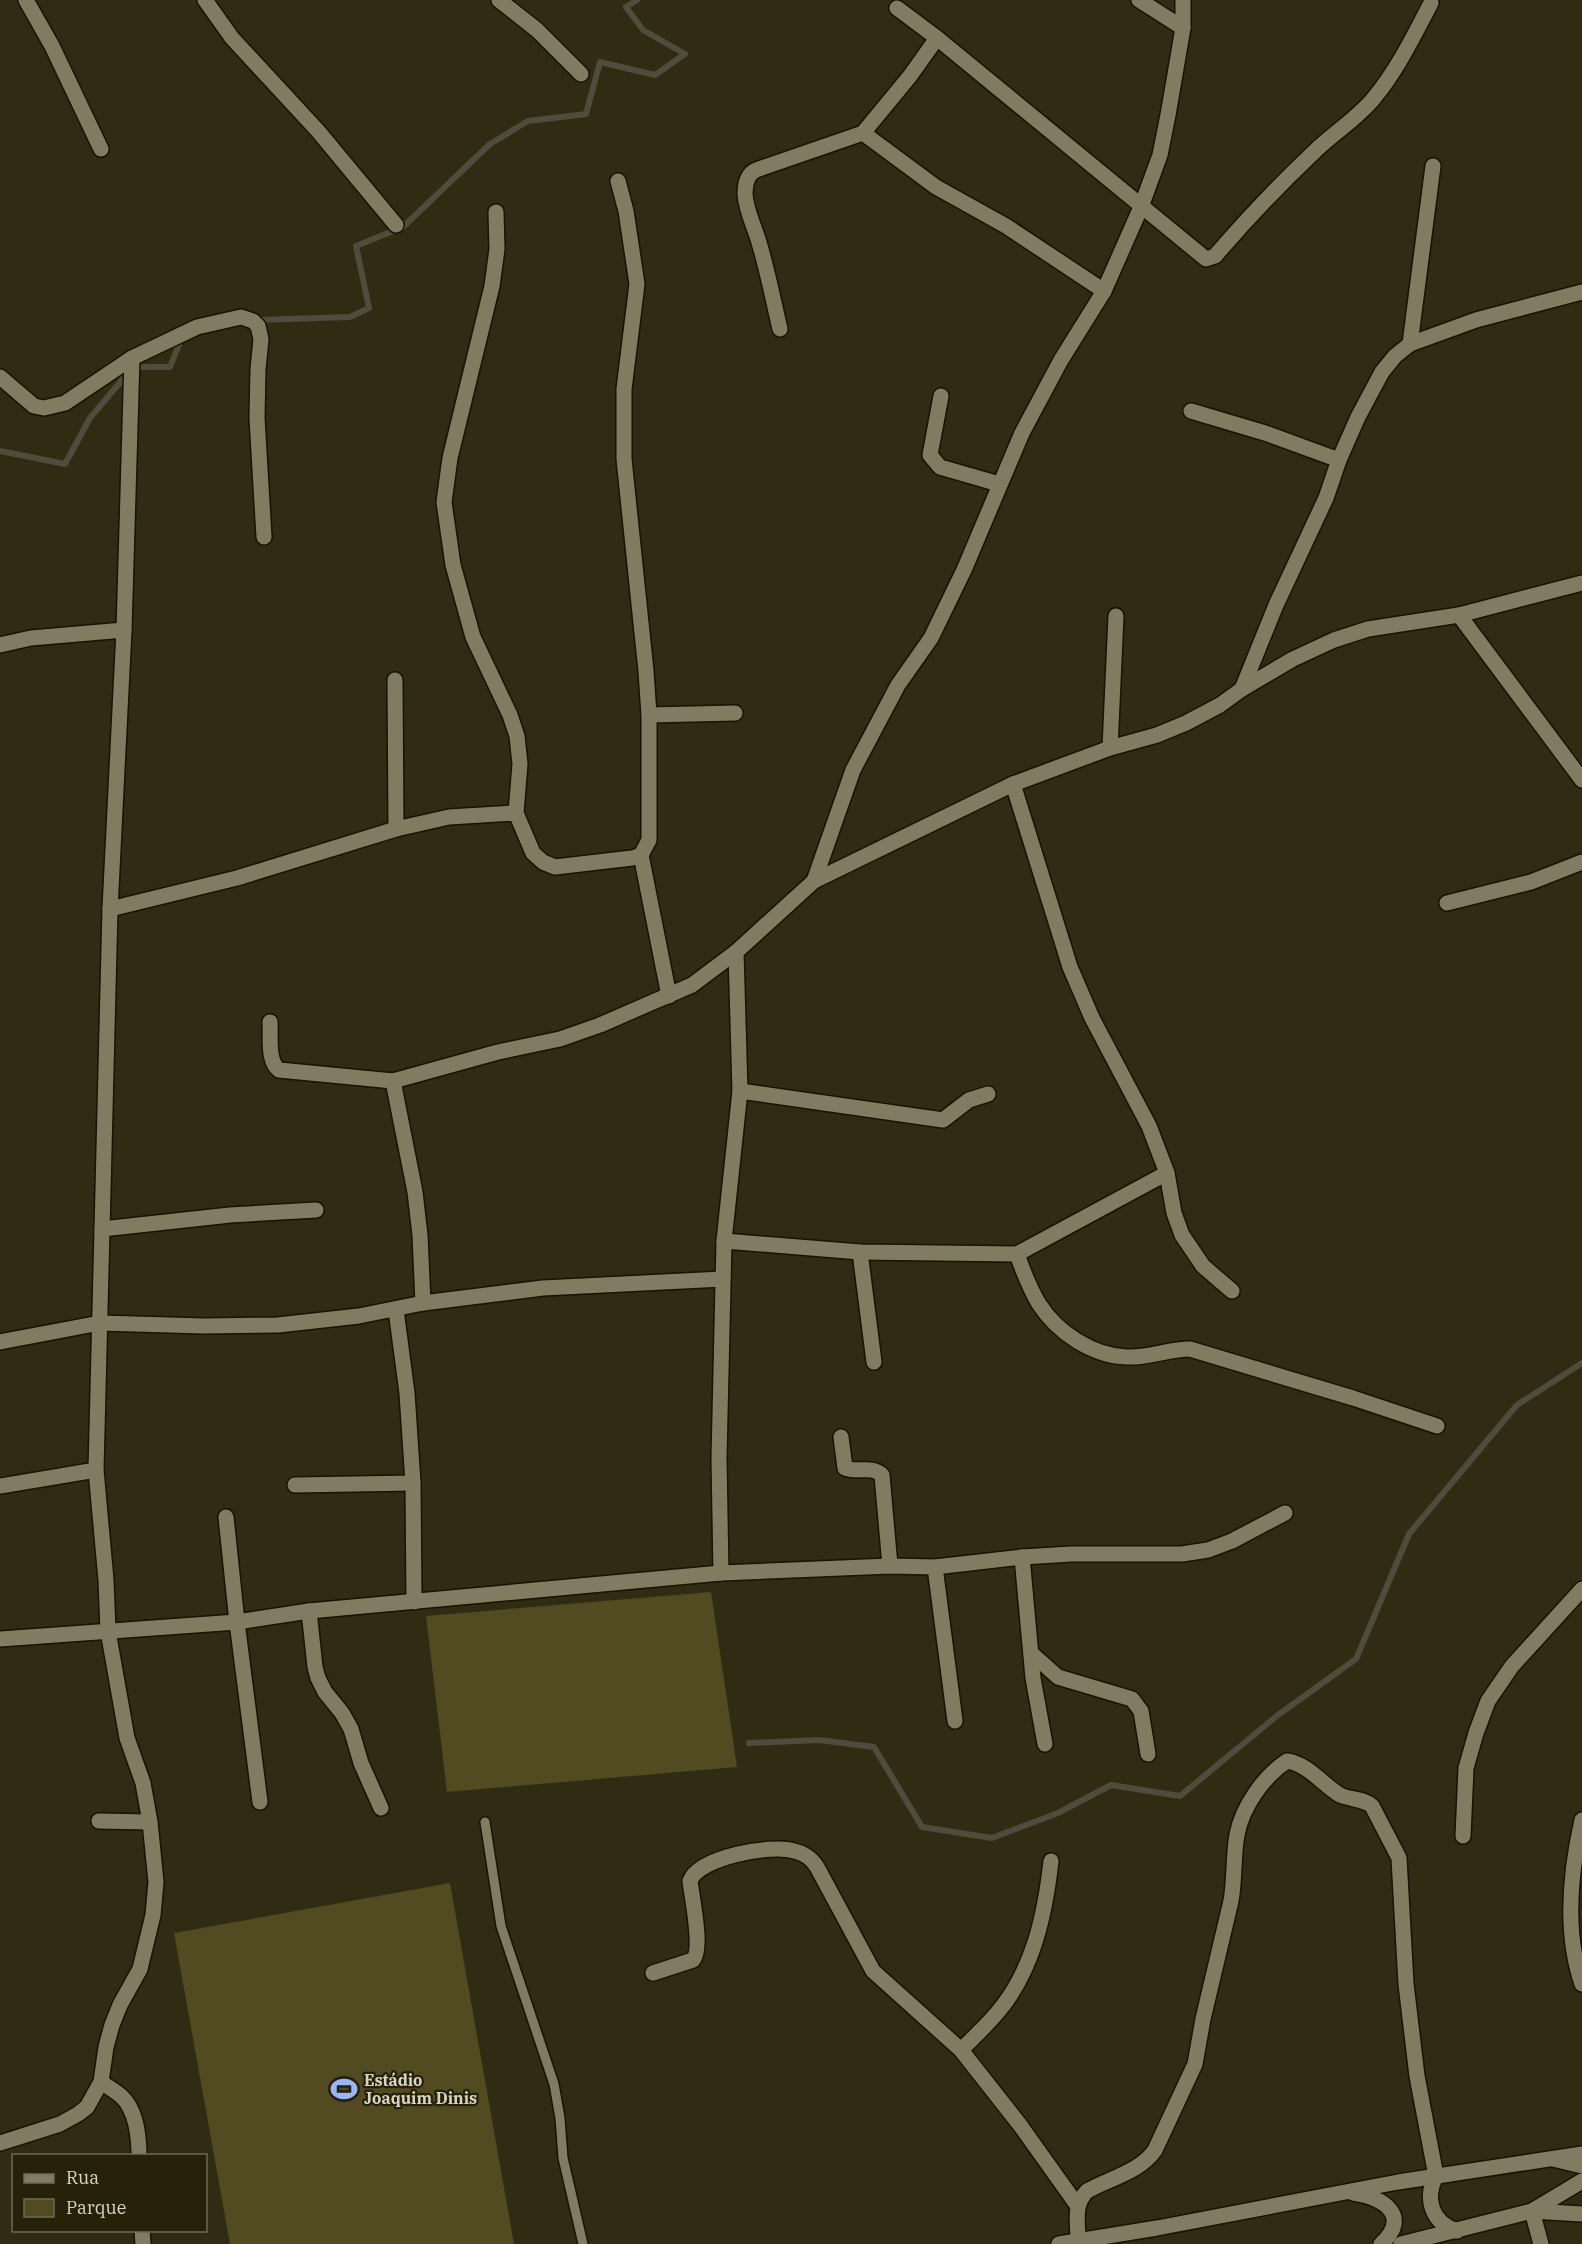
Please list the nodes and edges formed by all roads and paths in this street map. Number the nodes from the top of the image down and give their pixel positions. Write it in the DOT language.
graph roads {
  1 [pos="26,0"];
  2 [pos="205,0"];
  3 [pos="499,0"];
  4 [pos="1139,0"];
  5 [pos="1183,0"];
  6 [pos="1431,3"];
  7 [pos="897,8"];
  8 [pos="1183,28"];
  9 [pos="937,38"];
  10 [pos="581,74"];
  11 [pos="863,133"];
  12 [pos="101,149"];
  13 [pos="1433,166"];
  14 [pos="618,181"];
  15 [pos="1141,207"];
  16 [pos="496,212"];
  17 [pos="396,225"];
  18 [pos="1104,291"];
  19 [pos="1582,292"];
  20 [pos="780,329"];
  21 [pos="1410,344"];
  22 [pos="132,358"];
  23 [pos="0,377"];
  24 [pos="941,396"];
  25 [pos="1191,411"];
  26 [pos="1339,460"];
  27 [pos="999,484"];
  28 [pos="264,537"];
  29 [pos="1582,583"];
  30 [pos="1459,615"];
  31 [pos="1116,616"];
  32 [pos="124,630"];
  33 [pos="0,645"];
  34 [pos="395,680"];
  35 [pos="1242,689"];
  36 [pos="735,713"];
  37 [pos="649,715"];
  38 [pos="1110,748"];
  39 [pos="1582,780"];
  40 [pos="1012,784"];
  41 [pos="516,813"];
  42 [pos="396,829"];
  43 [pos="641,855"];
  44 [pos="1582,862"];
  45 [pos="814,881"];
  46 [pos="1447,903"];
  47 [pos="110,909"];
  48 [pos="736,952"];
  49 [pos="669,996"];
  50 [pos="270,1022"];
  51 [pos="393,1081"];
  52 [pos="740,1091"];
  53 [pos="988,1094"];
  54 [pos="1167,1173"];
  55 [pos="316,1210"];
  56 [pos="102,1229"];
  57 [pos="724,1240"];
  58 [pos="860,1252"];
  59 [pos="1017,1254"];
  60 [pos="723,1279"];
  61 [pos="1232,1291"];
  62 [pos="423,1303"];
  63 [pos="396,1310"];
  64 [pos="100,1323"];
  65 [pos="0,1342"];
  66 [pos="874,1362"];
  67 [pos="1437,1426"];
  68 [pos="841,1437"];
  69 [pos="96,1470"];
  70 [pos="413,1483"];
  71 [pos="295,1485"];
  72 [pos="0,1486"];
  73 [pos="1285,1513"];
  74 [pos="226,1517"];
  75 [pos="1022,1557"];
  76 [pos="890,1566"];
  77 [pos="935,1567"];
  78 [pos="721,1573"];
  79 [pos="1582,1589"];
  80 [pos="414,1602"];
  81 [pos="309,1611"];
  82 [pos="237,1622"];
  83 [pos="108,1631"];
  84 [pos="0,1639"];
  85 [pos="1031,1653"];
  86 [pos="955,1721"];
  87 [pos="1045,1744"];
  88 [pos="1148,1754"];
  89 [pos="260,1802"];
  90 [pos="381,1808"];
  91 [pos="1582,1820"];
  92 [pos="99,1821"];
  93 [pos="150,1822"];
  94 [pos="485,1822"];
  95 [pos="1462,1836"];
  96 [pos="1051,1861"];
  97 [pos="653,1974"];
  98 [pos="1582,1984"];
  99 [pos="961,2050"];
  100 [pos="101,2082"];
  101 [pos="0,2143"];
  102 [pos="140,2154"];
  103 [pos="1582,2154"];
  104 [pos="1553,2159"];
  105 [pos="1582,2166"];
  106 [pos="1436,2176"];
  107 [pos="1582,2181"];
  108 [pos="1347,2193"];
  109 [pos="1077,2205"];
  110 [pos="1532,2211"];
  111 [pos="1582,2214"];
  112 [pos="1457,2231"];
  113 [pos="1078,2240"];
  114 [pos="583,2244"];
  115 [pos="1059,2244"];
  116 [pos="1381,2244"];
  117 [pos="1401,2244"];
  118 [pos="1541,2244"];
  1 -- 12 [label="street"];
  2 -- 17 [label="street"];
  3 -- 10 [label="street"];
  4 -- 8 [label="street"];
  5 -- 8 [label="street"];
  6 -- 15 [label="street"];
  7 -- 9 [label="street"];
  8 -- 15 [label="street"];
  9 -- 11 [label="street"];
  9 -- 15 [label="street"];
  11 -- 18 [label="street"];
  11 -- 20 [label="street"];
  13 -- 21 [label="street"];
  14 -- 37 [label="street"];
  15 -- 18 [label="street"];
  16 -- 41 [label="street"];
  18 -- 27 [label="street"];
  19 -- 21 [label="street"];
  21 -- 26 [label="street"];
  22 -- 23 [label="street"];
  22 -- 28 [label="street"];
  22 -- 32 [label="street"];
  24 -- 27 [label="street"];
  25 -- 26 [label="street"];
  26 -- 35 [label="street"];
  27 -- 45 [label="street"];
  29 -- 30 [label="street"];
  30 -- 35 [label="street"];
  30 -- 39 [label="street"];
  31 -- 38 [label="street"];
  32 -- 33 [label="street"];
  32 -- 47 [label="street"];
  34 -- 42 [label="street"];
  35 -- 38 [label="street"];
  36 -- 37 [label="street"];
  37 -- 43 [label="street"];
  38 -- 40 [label="street"];
  40 -- 45 [label="street"];
  40 -- 54 [label="street"];
  41 -- 42 [label="street"];
  41 -- 43 [label="street"];
  42 -- 47 [label="street"];
  43 -- 49 [label="street"];
  44 -- 46 [label="street"];
  45 -- 48 [label="street"];
  47 -- 56 [label="street"];
  48 -- 49 [label="street"];
  48 -- 52 [label="street"];
  49 -- 51 [label="street"];
  50 -- 51 [label="street"];
  51 -- 62 [label="street"];
  52 -- 53 [label="street"];
  52 -- 57 [label="street"];
  54 -- 59 [label="street"];
  54 -- 61 [label="street"];
  55 -- 56 [label="street"];
  56 -- 64 [label="street"];
  57 -- 58 [label="street"];
  57 -- 60 [label="street"];
  58 -- 59 [label="street"];
  58 -- 66 [label="street"];
  59 -- 67 [label="street"];
  60 -- 62 [label="street"];
  60 -- 78 [label="street"];
  62 -- 63 [label="street"];
  63 -- 64 [label="street"];
  63 -- 70 [label="street"];
  64 -- 65 [label="street"];
  64 -- 69 [label="street"];
  68 -- 76 [label="street"];
  69 -- 72 [label="street"];
  69 -- 83 [label="street"];
  70 -- 71 [label="street"];
  70 -- 80 [label="street"];
  73 -- 75 [label="street"];
  74 -- 82 [label="street"];
  75 -- 77 [label="street"];
  75 -- 85 [label="street"];
  76 -- 77 [label="street"];
  76 -- 78 [label="street"];
  77 -- 86 [label="street"];
  78 -- 80 [label="street"];
  79 -- 95 [label="street"];
  80 -- 81 [label="street"];
  81 -- 82 [label="street"];
  81 -- 90 [label="street"];
  82 -- 83 [label="street"];
  82 -- 89 [label="street"];
  83 -- 84 [label="street"];
  83 -- 93 [label="street"];
  85 -- 87 [label="street"];
  85 -- 88 [label="street"];
  91 -- 98 [label="street"];
  92 -- 93 [label="street"];
  93 -- 100 [label="street"];
  94 -- 114 [label="lane"];
  96 -- 99 [label="street"];
  97 -- 99 [label="street"];
  99 -- 109 [label="street"];
  100 -- 101 [label="street"];
  100 -- 102 [label="street"];
  103 -- 104 [label="street"];
  104 -- 105 [label="street"];
  104 -- 106 [label="street"];
  106 -- 108 [label="street"];
  106 -- 109 [label="street"];
  106 -- 112 [label="street"];
  107 -- 110 [label="street"];
  108 -- 113 [label="street"];
  108 -- 116 [label="street"];
  109 -- 113 [label="street"];
  110 -- 111 [label="street"];
  110 -- 112 [label="street"];
  110 -- 118 [label="street"];
  112 -- 117 [label="street"];
  113 -- 115 [label="street"];
}
